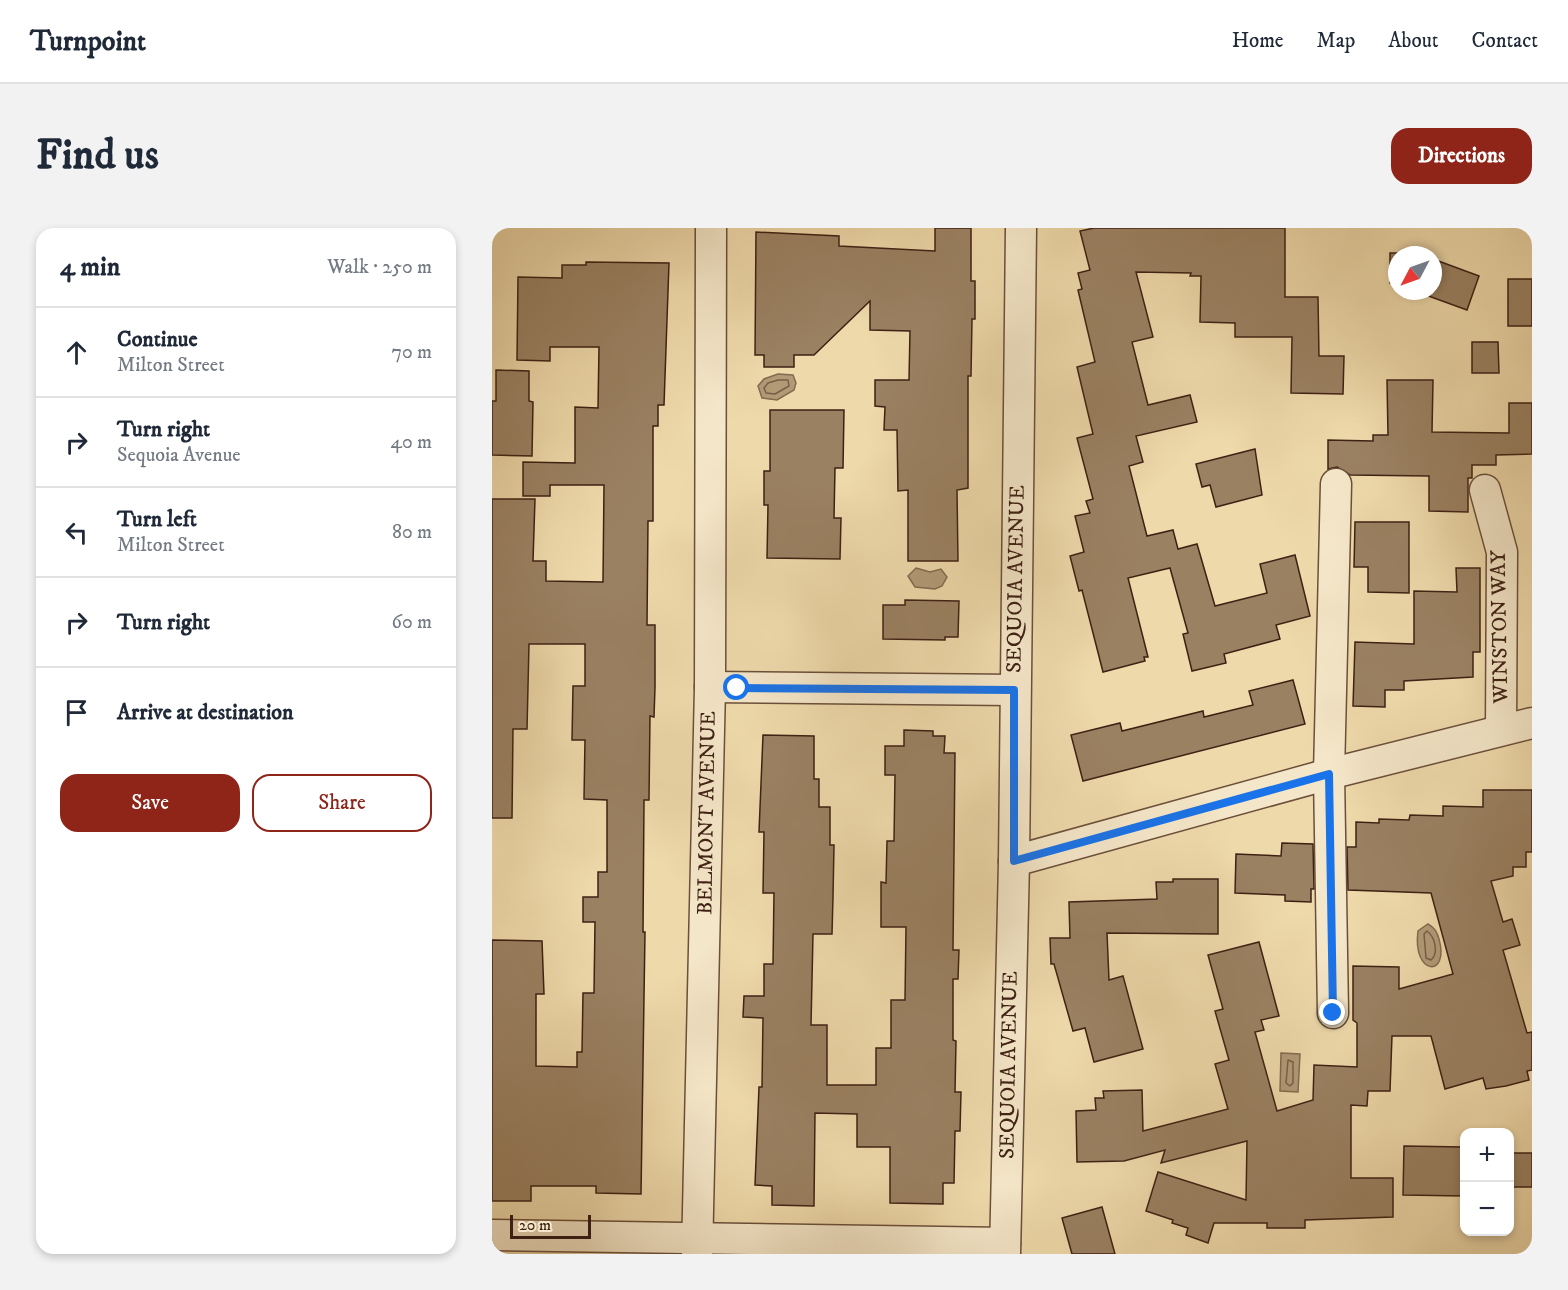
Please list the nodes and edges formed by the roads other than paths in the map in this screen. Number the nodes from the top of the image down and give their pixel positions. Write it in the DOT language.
graph roads {
  1 [pos="711,228"];
  2 [pos="1021,228"];
  3 [pos="1336,484"];
  4 [pos="1485,490"];
  5 [pos="710,687"];
  6 [pos="1014,690"];
  7 [pos="1532,723"];
  8 [pos="1501,730"];
  9 [pos="1329,774"];
  10 [pos="1014,861"];
  11 [pos="1333,1013"];
  12 [pos="492,1235"];
  13 [pos="697,1246"];
  14 [pos="1005,1249"];
  1 -- 5 [label="street, BELMONT AVENUE"];
  2 -- 6 [label="street, SEQUOIA AVENUE"];
  3 -- 9 [label="street"];
  4 -- 8 [label="street, WINSTON WAY"];
  5 -- 6 [label="street"];
  5 -- 13 [label="street, BELMONT AVENUE"];
  6 -- 10 [label="street, SEQUOIA AVENUE"];
  7 -- 8 [label="street"];
  8 -- 9 [label="street"];
  9 -- 10 [label="street"];
  9 -- 11 [label="street"];
  10 -- 14 [label="street, SEQUOIA AVENUE"];
  12 -- 13 [label="street"];
  13 -- 14 [label="street"];
}
